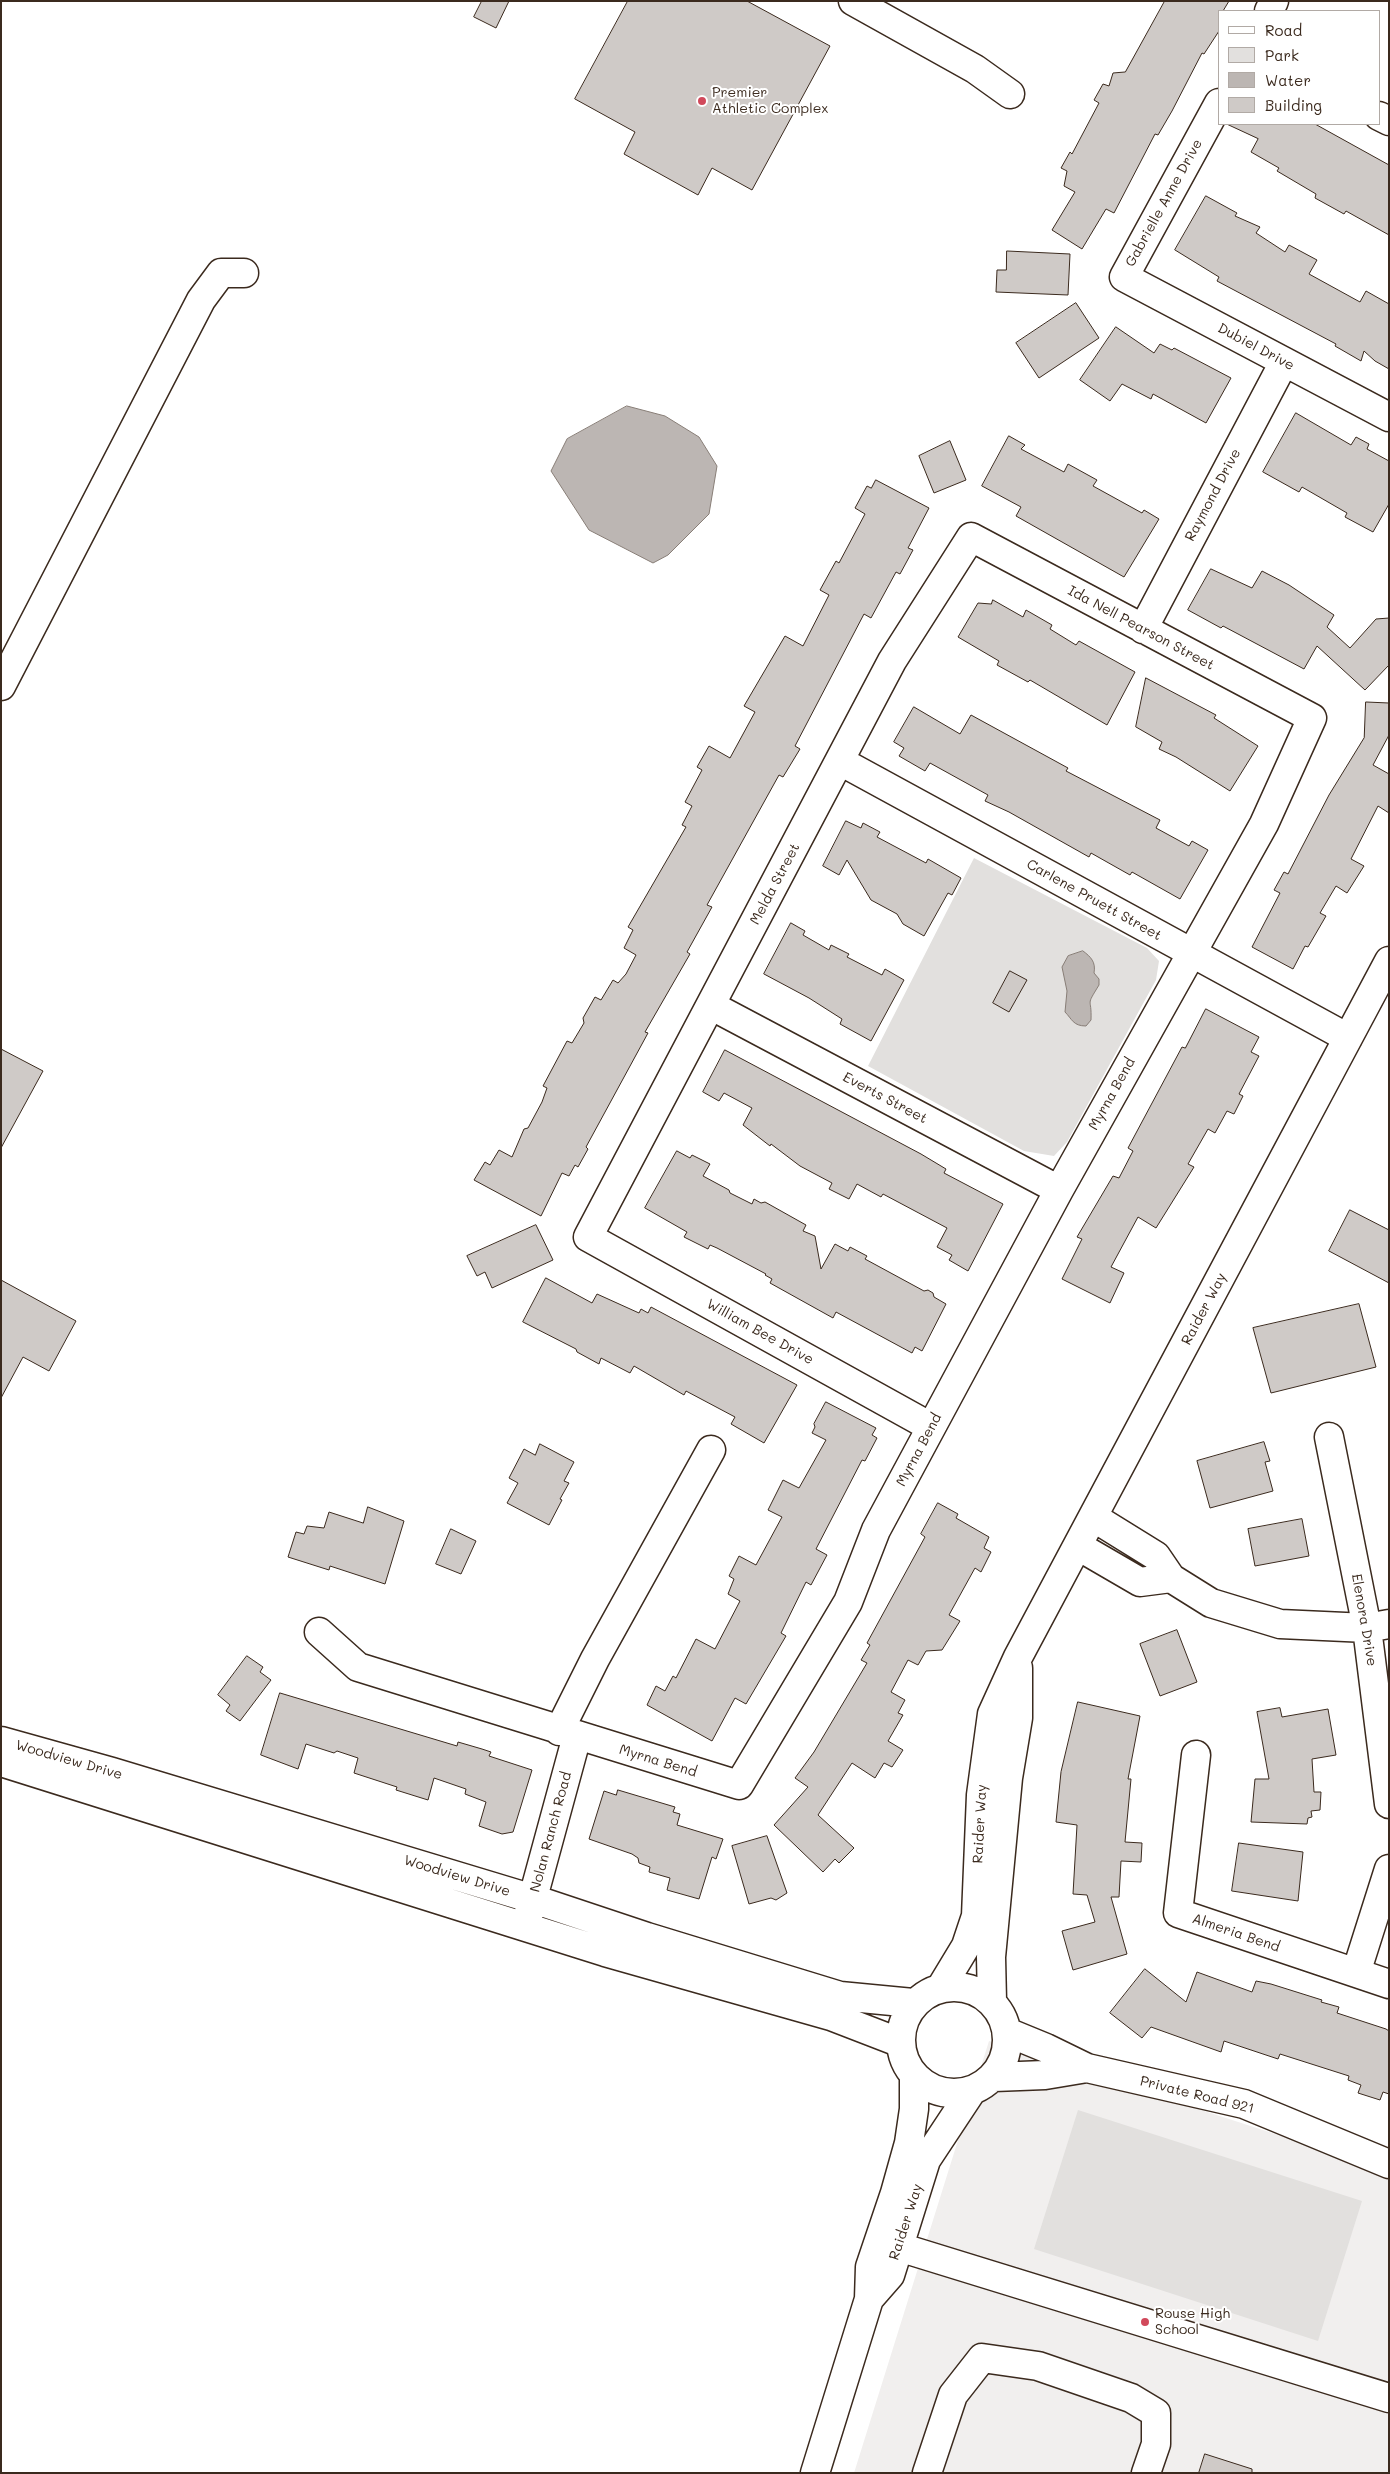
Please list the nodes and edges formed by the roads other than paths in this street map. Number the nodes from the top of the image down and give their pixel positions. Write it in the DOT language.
graph roads {
  1 [pos="853,1"];
  2 [pos="1010,94"];
  3 [pos="1218,105"];
  4 [pos="244,273"];
  5 [pos="1124,278"];
  6 [pos="1284,362"];
  7 [pos="1389,417"];
  8 [pos="971,537"];
  9 [pos="1143,629"];
  10 [pos="1,686"];
  11 [pos="1312,718"];
  12 [pos="840,761"];
  13 [pos="1191,953"];
  14 [pos="1389,961"];
  15 [pos="712,1006"];
  16 [pos="1348,1038"];
  17 [pos="1059,1190"];
  18 [pos="588,1237"];
  19 [pos="931,1427"];
  20 [pos="1329,1437"];
  21 [pos="711,1450"];
  22 [pos="1093,1517"];
  23 [pos="1078,1546"];
  24 [pos="1171,1578"];
  25 [pos="1378,1626"];
  26 [pos="319,1632"];
  27 [pos="1018,1657"];
  28 [pos="568,1733"];
  29 [pos="1,1741"];
  30 [pos="1196,1755"];
  31 [pos="1,1762"];
  32 [pos="108,1783"];
  33 [pos="1389,1804"];
  34 [pos="1389,1869"];
  35 [pos="533,1899"];
  36 [pos="525,1927"];
  37 [pos="1356,1973"];
  38 [pos="1389,1984"];
  39 [pos="940,1989"];
  40 [pos="992,2002"];
  41 [pos="914,2003"];
  42 [pos="1007,2032"];
  43 [pos="901,2043"];
  44 [pos="1086,2068"];
  45 [pos="914,2076"];
  46 [pos="994,2077"];
  47 [pos="970,2092"];
  48 [pos="1389,2164"];
  49 [pos="898,2247"];
  50 [pos="869,2299"];
  51 [pos="1389,2398"];
  52 [pos="815,2473"];
  53 [pos="927,2473"];
  54 [pos="1146,2473"];
  1 -- 2 [label="street"];
  3 -- 5 [label="street, Gabrielle Anne Drive"];
  4 -- 10 [label="street"];
  5 -- 6 [label="street, Dubiel Drive"];
  6 -- 7 [label="street, Dubiel Drive"];
  6 -- 9 [label="street, Raymond Drive"];
  8 -- 9 [label="street, Ida Nell Pearson Street"];
  8 -- 12 [label="street, Melda Street"];
  9 -- 11 [label="street, Ida Nell Pearson Street"];
  11 -- 13 [label="street, Myrna Bend"];
  12 -- 13 [label="street, Carlene Pruett Street"];
  12 -- 15 [label="street, Melda Street"];
  13 -- 16 [label="street, Carlene Pruett Street"];
  13 -- 17 [label="street, Myrna Bend"];
  14 -- 16 [label="street, Raider Way"];
  15 -- 17 [label="street, Everts Street"];
  15 -- 18 [label="street, Melda Street"];
  16 -- 22 [label="street, Raider Way"];
  17 -- 19 [label="street, Myrna Bend"];
  18 -- 19 [label="street, William Bee Drive"];
  19 -- 28 [label="street, Myrna Bend"];
  20 -- 25 [label="street, Elenora Drive"];
  21 -- 28 [label="street, Nolan Ranch Road"];
  22 -- 23 [label="street, Raider Way"];
  22 -- 24 [label="street"];
  23 -- 24 [label="street"];
  23 -- 27 [label="street, Raider Way"];
  24 -- 25 [label="street"];
  25 -- 33 [label="street, Elenora Drive"];
  26 -- 28 [label="street, Myrna Bend"];
  27 -- 39 [label="street, Raider Way"];
  27 -- 40 [label="street, Raider Way"];
  28 -- 35 [label="street, Nolan Ranch Road"];
  29 -- 32 [label="street, Woodview Drive"];
  30 -- 37 [label="street, Almeria Bend"];
  31 -- 32 [label="street, Woodview Drive"];
  32 -- 35 [label="street, Woodview Drive"];
  32 -- 36 [label="street, Woodview Drive"];
  34 -- 37 [label="street"];
  35 -- 36 [label="street, Nolan Ranch Road"];
  35 -- 41 [label="street, Woodview Drive"];
  36 -- 43 [label="street, Woodview Drive"];
  37 -- 38 [label="street, Almeria Bend"];
  39 -- 40 [label="street"];
  39 -- 41 [label="street"];
  40 -- 42 [label="street"];
  41 -- 43 [label="street"];
  42 -- 44 [label="street, Private Road 921"];
  42 -- 46 [label="street"];
  43 -- 45 [label="street"];
  44 -- 46 [label="street, Private Road 921"];
  44 -- 48 [label="street, Private Road 921"];
  45 -- 47 [label="street"];
  45 -- 50 [label="street, Raider Way"];
  46 -- 47 [label="street"];
  47 -- 49 [label="street, Raider Way"];
  49 -- 50 [label="street, Raider Way"];
  49 -- 51 [label="street"];
  50 -- 52 [label="street, Raider Way"];
  53 -- 54 [label="street"];
}
